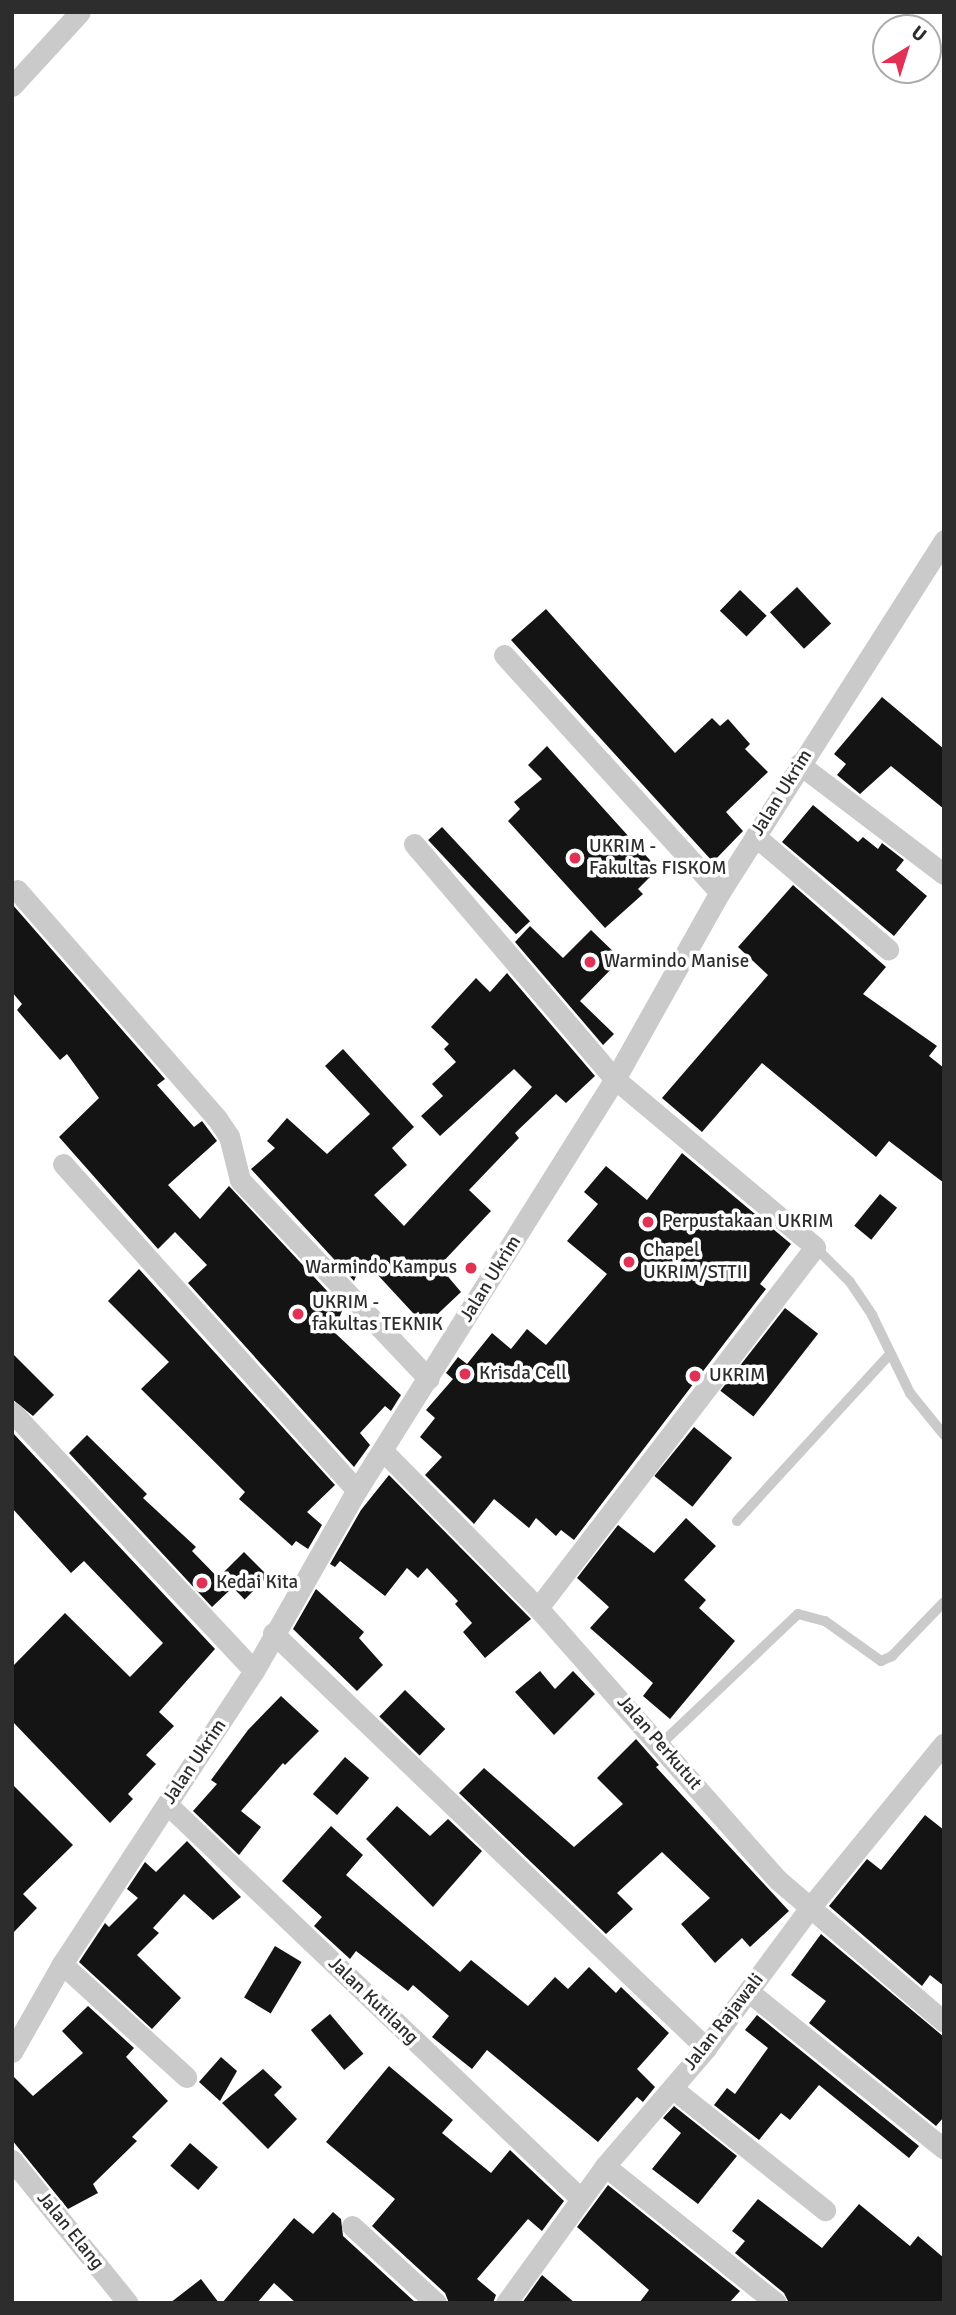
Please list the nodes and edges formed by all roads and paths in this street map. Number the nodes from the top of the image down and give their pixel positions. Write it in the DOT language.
graph roads {
  1 [pos="80,12"];
  2 [pos="12,86"];
  3 [pos="944,540"];
  4 [pos="504,655"];
  5 [pos="799,764"];
  6 [pos="755,836"];
  7 [pos="414,844"];
  8 [pos="944,874"];
  9 [pos="16,890"];
  10 [pos="720,892"];
  11 [pos="888,948"];
  12 [pos="615,1079"];
  13 [pos="63,1164"];
  14 [pos="815,1247"];
  15 [pos="890,1354"];
  16 [pos="429,1379"];
  17 [pos="12,1412"];
  18 [pos="944,1435"];
  19 [pos="384,1452"];
  20 [pos="357,1490"];
  21 [pos="737,1521"];
  22 [pos="944,1602"];
  23 [pos="538,1608"];
  24 [pos="273,1633"];
  25 [pos="254,1671"];
  26 [pos="944,1742"];
  27 [pos="661,1744"];
  28 [pos="167,1804"];
  29 [pos="808,1910"];
  30 [pos="62,1964"];
  31 [pos="749,1992"];
  32 [pos="944,2022"];
  33 [pos="706,2048"];
  34 [pos="12,2052"];
  35 [pos="186,2077"];
  36 [pos="672,2088"];
  37 [pos="944,2149"];
  38 [pos="12,2160"];
  39 [pos="605,2166"];
  40 [pos="580,2198"];
  41 [pos="825,2210"];
  42 [pos="352,2226"];
  43 [pos="128,2303"];
  44 [pos="436,2303"];
  45 [pos="506,2303"];
  46 [pos="776,2303"];
  1 -- 2 [label="street"];
  3 -- 5 [label="street, Jalan Ukrim"];
  4 -- 10 [label="street"];
  5 -- 6 [label="street, Jalan Ukrim"];
  5 -- 8 [label="street"];
  6 -- 10 [label="street, Jalan Ukrim"];
  6 -- 11 [label="street"];
  7 -- 12 [label="street"];
  9 -- 16 [label="street"];
  10 -- 12 [label="street, Jalan Ukrim"];
  12 -- 14 [label="street"];
  12 -- 16 [label="street, Jalan Ukrim"];
  13 -- 20 [label="street"];
  14 -- 15 [label="lane"];
  14 -- 23 [label="street"];
  15 -- 18 [label="lane"];
  15 -- 21 [label="lane"];
  16 -- 19 [label="street, Jalan Ukrim"];
  17 -- 25 [label="street"];
  19 -- 20 [label="street, Jalan Ukrim"];
  19 -- 23 [label="street, Jalan Perkutut"];
  20 -- 24 [label="street, Jalan Ukrim"];
  22 -- 27 [label="lane"];
  23 -- 27 [label="street, Jalan Perkutut"];
  24 -- 25 [label="street, Jalan Ukrim"];
  24 -- 33 [label="street"];
  25 -- 28 [label="street, Jalan Ukrim"];
  26 -- 29 [label="street, Jalan Rajawali"];
  27 -- 29 [label="street, Jalan Perkutut"];
  28 -- 30 [label="street, Jalan Ukrim"];
  28 -- 40 [label="street, Jalan Kutilang"];
  29 -- 31 [label="street, Jalan Rajawali"];
  29 -- 32 [label="street, Jalan Perkutut"];
  30 -- 34 [label="street, Jalan Ukrim"];
  30 -- 35 [label="street"];
  31 -- 33 [label="street, Jalan Rajawali"];
  31 -- 37 [label="street"];
  33 -- 36 [label="street, Jalan Rajawali"];
  36 -- 39 [label="street, Jalan Rajawali"];
  36 -- 41 [label="street"];
  38 -- 43 [label="street, Jalan Elang"];
  39 -- 40 [label="street, Jalan Rajawali"];
  39 -- 46 [label="street"];
  40 -- 45 [label="street, Jalan Rajawali"];
  42 -- 44 [label="street"];
}
